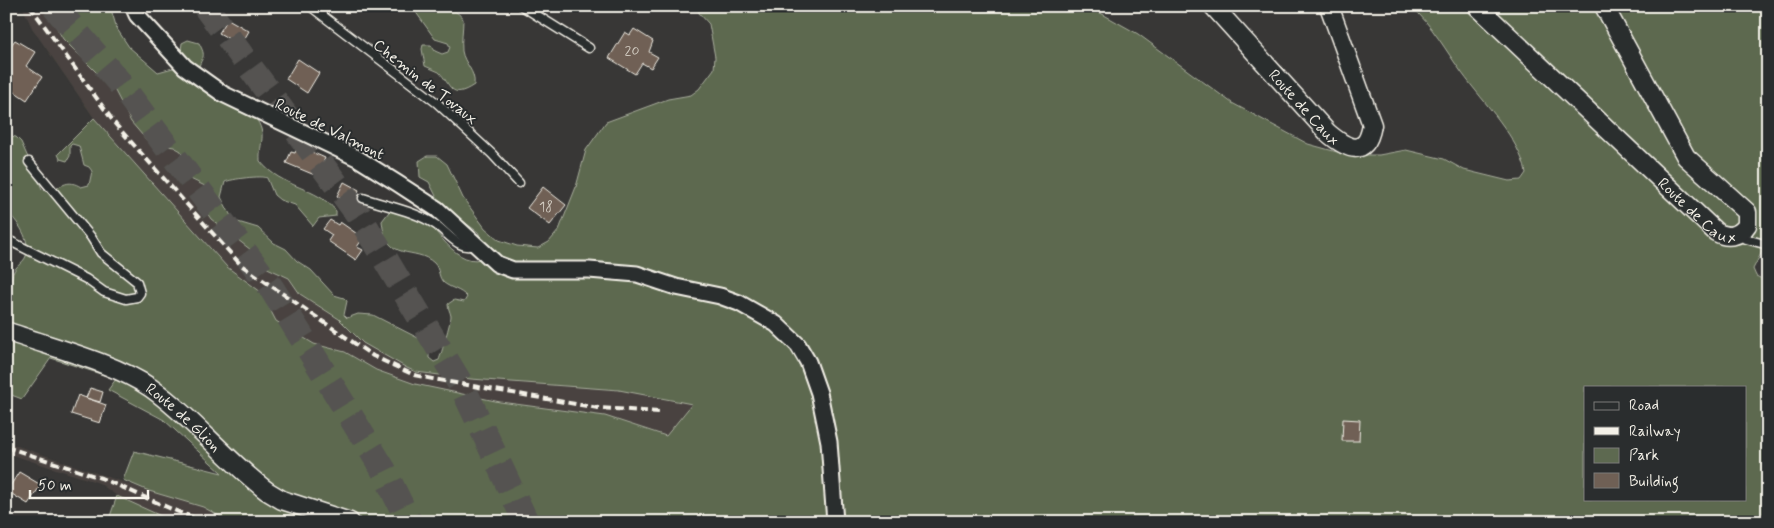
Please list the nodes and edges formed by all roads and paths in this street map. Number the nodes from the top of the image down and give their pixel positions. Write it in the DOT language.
graph roads {
  1 [pos="133,6"];
  2 [pos="310,6"];
  3 [pos="522,6"];
  4 [pos="1213,6"];
  5 [pos="1329,6"];
  6 [pos="1476,6"];
  7 [pos="1604,6"];
  8 [pos="590,48"];
  9 [pos="28,162"];
  10 [pos="519,184"];
  11 [pos="362,198"];
  12 [pos="1741,233"];
  13 [pos="6,239"];
  14 [pos="475,244"];
  15 [pos="1768,245"];
  16 [pos="6,331"];
  17 [pos="350,522"];
  18 [pos="835,522"];
  1 -- 14 [label="street, Route de Valmont"];
  2 -- 10 [label="lane, Chemin de Tovaux"];
  3 -- 8 [label="lane"];
  4 -- 5 [label="street, Route de Caux"];
  6 -- 12 [label="street, Route de Caux"];
  7 -- 12 [label="street, Route de Caux"];
  9 -- 13 [label="lane"];
  11 -- 14 [label="lane"];
  12 -- 15 [label="lane"];
  14 -- 18 [label="street, Route de Valmont"];
  16 -- 17 [label="street, Route de Glion"];
}
